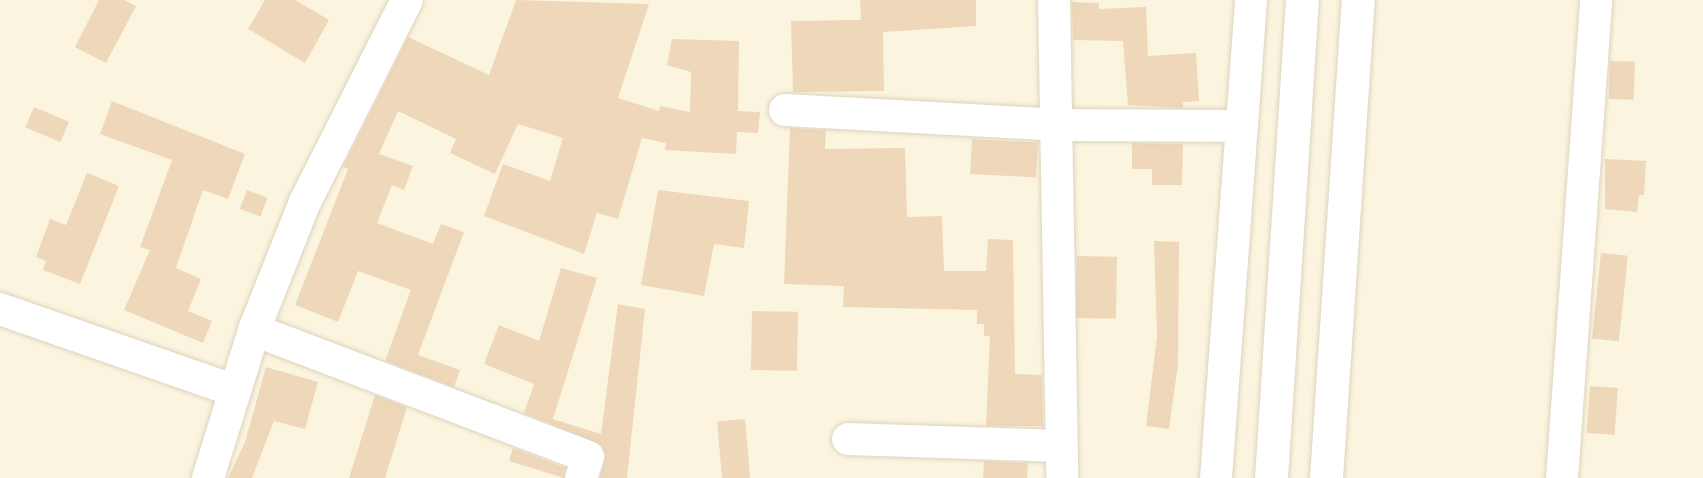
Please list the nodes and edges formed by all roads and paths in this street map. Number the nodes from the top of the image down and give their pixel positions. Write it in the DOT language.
graph roads {
  1 [pos="406,0"];
  2 [pos="1054,0"];
  3 [pos="1251,0"];
  4 [pos="1302,0"];
  5 [pos="1358,0"];
  6 [pos="1596,0"];
  7 [pos="785,110"];
  8 [pos="1058,124"];
  9 [pos="1242,126"];
  10 [pos="0,309"];
  11 [pos="254,330"];
  12 [pos="235,391"];
  13 [pos="848,439"];
  14 [pos="1061,446"];
  15 [pos="208,478"];
  16 [pos="581,478"];
  17 [pos="1062,478"];
  18 [pos="1216,478"];
  19 [pos="1271,478"];
  20 [pos="1326,478"];
  21 [pos="1562,478"];
  1 -- 11 [label="street"];
  2 -- 8 [label="street"];
  3 -- 9 [label="street"];
  4 -- 19 [label="main road"];
  5 -- 20 [label="main road"];
  6 -- 21 [label="street"];
  7 -- 8 [label="street"];
  8 -- 9 [label="street"];
  8 -- 14 [label="street"];
  9 -- 18 [label="street"];
  10 -- 12 [label="street"];
  11 -- 12 [label="street"];
  11 -- 16 [label="street"];
  12 -- 15 [label="street"];
  13 -- 14 [label="street"];
  14 -- 17 [label="street"];
}
